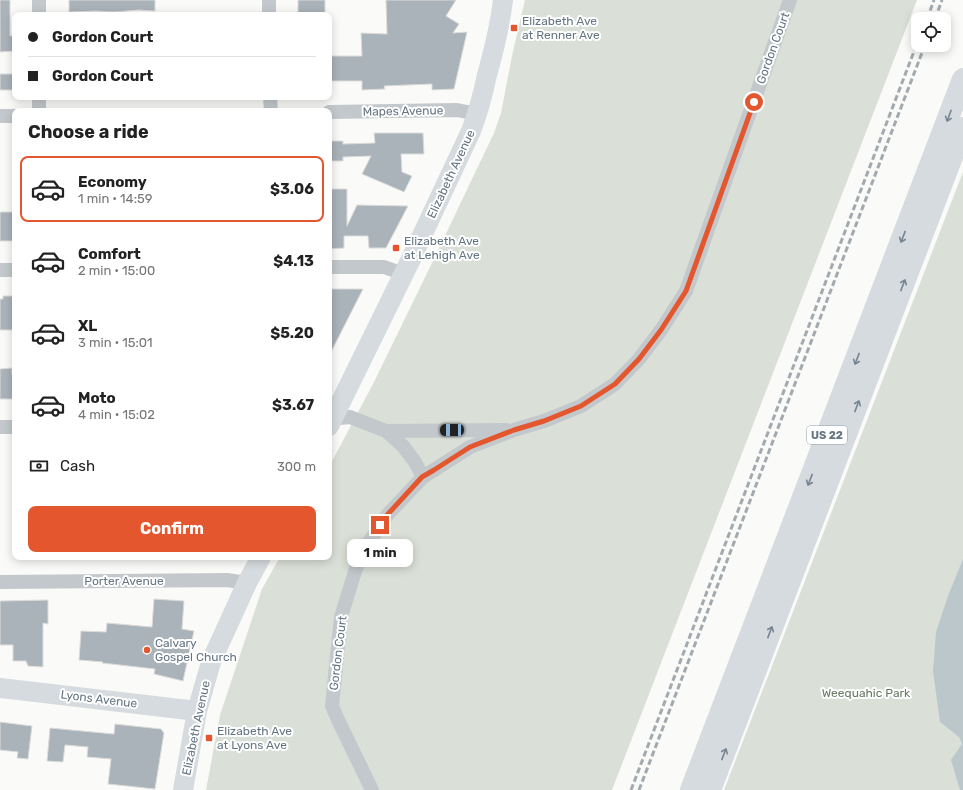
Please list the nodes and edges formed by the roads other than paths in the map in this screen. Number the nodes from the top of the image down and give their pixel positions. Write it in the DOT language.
graph roads {
  1 [pos="39,0"];
  2 [pos="269,0"];
  3 [pos="503,0"];
  4 [pos="790,0"];
  5 [pos="39,12"];
  6 [pos="269,12"];
  7 [pos="963,79"];
  8 [pos="332,112"];
  9 [pos="477,114"];
  10 [pos="0,116"];
  11 [pos="12,116"];
  12 [pos="963,128"];
  13 [pos="332,267"];
  14 [pos="0,270"];
  15 [pos="12,270"];
  16 [pos="404,274"];
  17 [pos="332,417"];
  18 [pos="332,421"];
  19 [pos="0,427"];
  20 [pos="12,427"];
  21 [pos="514,430"];
  22 [pos="386,431"];
  23 [pos="422,477"];
  24 [pos="260,560"];
  25 [pos="0,582"];
  26 [pos="248,583"];
  27 [pos="0,688"];
  28 [pos="197,711"];
  29 [pos="183,790"];
  30 [pos="372,790"];
  31 [pos="691,790"];
  32 [pos="710,790"];
  1 -- 5 [label="street"];
  2 -- 6 [label="street"];
  3 -- 9 [label="main road, Elizabeth Avenue"];
  4 -- 21 [label="street, Gordon Court"];
  7 -- 31 [label="highway, US 22, one-way"];
  8 -- 9 [label="street, Mapes Avenue"];
  9 -- 16 [label="main road, Elizabeth Avenue"];
  10 -- 11 [label="street"];
  32 -- 12 [label="highway, US 22, one-way"];
  13 -- 16 [label="street"];
  14 -- 15 [label="street"];
  16 -- 17 [label="main road, Elizabeth Avenue"];
  18 -- 22 [label="street"];
  19 -- 20 [label="street"];
  21 -- 22 [label="street"];
  21 -- 23 [label="street, Gordon Court"];
  22 -- 23 [label="street"];
  23 -- 30 [label="street, Gordon Court"];
  24 -- 26 [label="main road, Elizabeth Avenue"];
  25 -- 26 [label="street, Porter Avenue"];
  26 -- 28 [label="main road, Elizabeth Avenue"];
  27 -- 28 [label="main road, Lyons Avenue"];
  28 -- 29 [label="main road, Elizabeth Avenue"];
}
